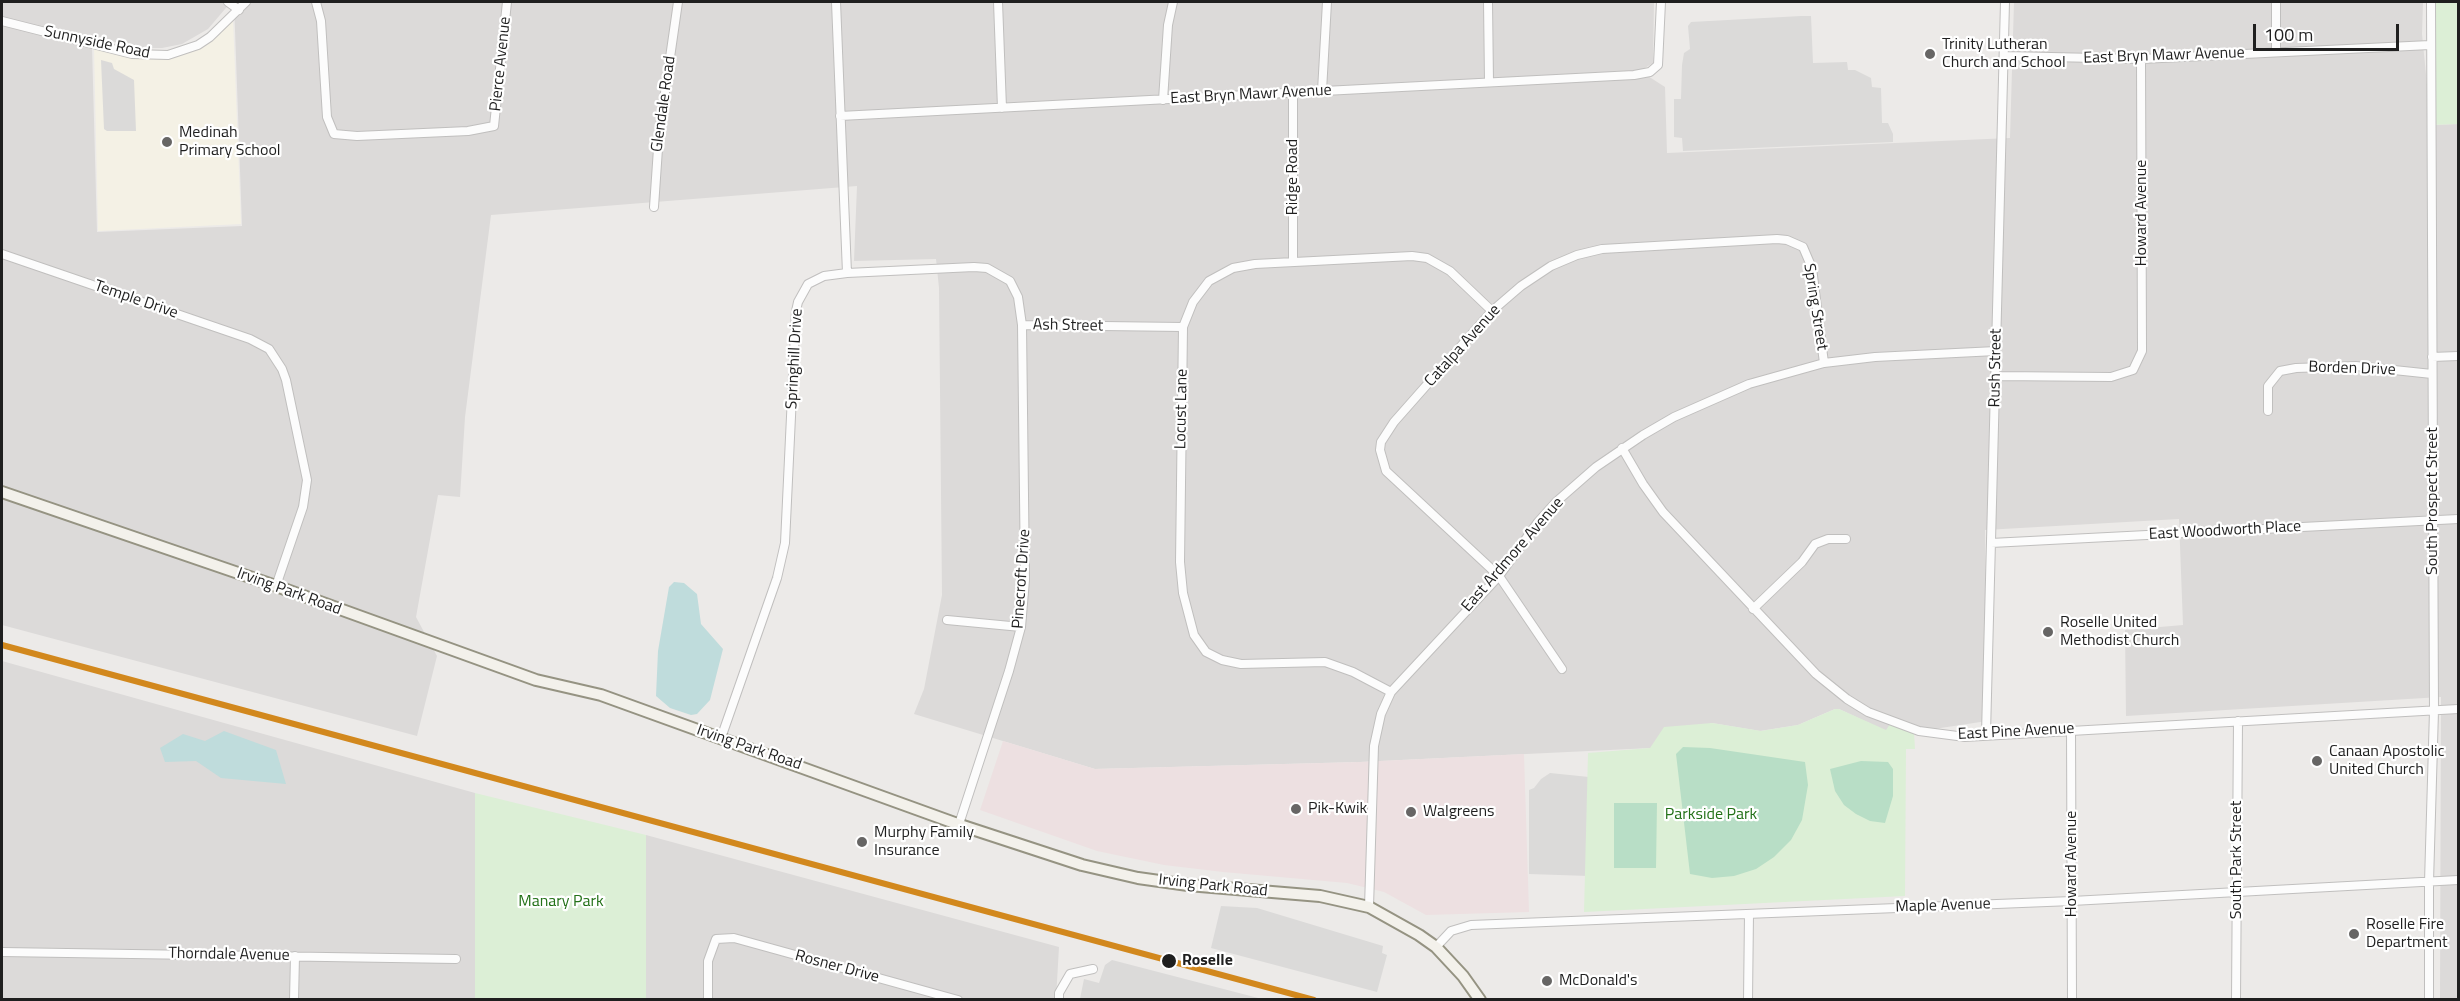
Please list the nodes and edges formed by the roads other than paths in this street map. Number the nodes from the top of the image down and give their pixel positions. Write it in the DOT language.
graph roads {
  1 [pos="228,2"];
  2 [pos="246,2"];
  3 [pos="316,2"];
  4 [pos="507,2"];
  5 [pos="678,2"];
  6 [pos="836,2"];
  7 [pos="998,2"];
  8 [pos="1173,2"];
  9 [pos="1327,2"];
  10 [pos="1488,2"];
  11 [pos="1661,2"];
  12 [pos="2005,2"];
  13 [pos="2276,2"];
  14 [pos="2431,2"];
  15 [pos="239,10"];
  16 [pos="2,21"];
  17 [pos="2430,45"];
  18 [pos="2276,52"];
  19 [pos="2005,56"];
  20 [pos="2141,59"];
  21 [pos="1489,82"];
  22 [pos="1322,91"];
  23 [pos="1293,93"];
  24 [pos="1162,100"];
  25 [pos="1002,108"];
  26 [pos="840,116"];
  27 [pos="654,207"];
  28 [pos="1805,251"];
  29 [pos="2,254"];
  30 [pos="1293,262"];
  31 [pos="847,273"];
  32 [pos="1492,311"];
  33 [pos="1022,325"];
  34 [pos="1183,327"];
  35 [pos="1996,351"];
  36 [pos="2458,356"];
  37 [pos="2432,357"];
  38 [pos="1824,363"];
  39 [pos="2432,374"];
  40 [pos="1995,376"];
  41 [pos="2268,411"];
  42 [pos="1622,448"];
  43 [pos="2,492"];
  44 [pos="2458,519"];
  45 [pos="2433,520"];
  46 [pos="1846,539"];
  47 [pos="1991,543"];
  48 [pos="1498,576"];
  49 [pos="276,586"];
  50 [pos="1753,609"];
  51 [pos="947,620"];
  52 [pos="1021,627"];
  53 [pos="1562,669"];
  54 [pos="1390,692"];
  55 [pos="2458,709"];
  56 [pos="2434,711"];
  57 [pos="2238,721"];
  58 [pos="2071,729"];
  59 [pos="1986,734"];
  60 [pos="721,738"];
  61 [pos="959,824"];
  62 [pos="2458,880"];
  63 [pos="2429,882"];
  64 [pos="2236,892"];
  65 [pos="2072,901"];
  66 [pos="1370,907"];
  67 [pos="1749,914"];
  68 [pos="1437,947"];
  69 [pos="2,952"];
  70 [pos="295,956"];
  71 [pos="456,959"];
  72 [pos="1093,969"];
  73 [pos="294,999"];
  74 [pos="708,999"];
  75 [pos="958,999"];
  76 [pos="1059,999"];
  77 [pos="1480,999"];
  78 [pos="1748,999"];
  79 [pos="2072,999"];
  80 [pos="2236,999"];
  81 [pos="2428,999"];
  1 -- 15 [label="street"];
  2 -- 15 [label="street, Sunnyside Road"];
  3 -- 4 [label="street, Pierce Avenue"];
  5 -- 27 [label="street, Glendale Road"];
  6 -- 26 [label="street"];
  7 -- 25 [label="street"];
  8 -- 24 [label="street"];
  9 -- 22 [label="street"];
  10 -- 21 [label="street"];
  11 -- 21 [label="street, East Bryn Mawr Avenue"];
  12 -- 19 [label="street, Rush Street"];
  13 -- 18 [label="street"];
  14 -- 17 [label="street, South Prospect Street"];
  15 -- 16 [label="street, Sunnyside Road"];
  17 -- 18 [label="street, East Bryn Mawr Avenue"];
  17 -- 37 [label="street, South Prospect Street"];
  18 -- 20 [label="street, East Bryn Mawr Avenue"];
  19 -- 20 [label="street, East Bryn Mawr Avenue"];
  19 -- 35 [label="street, Rush Street"];
  20 -- 40 [label="street, Howard Avenue"];
  21 -- 22 [label="street, East Bryn Mawr Avenue"];
  22 -- 23 [label="street, East Bryn Mawr Avenue"];
  23 -- 24 [label="street, East Bryn Mawr Avenue"];
  23 -- 30 [label="street, Ridge Road"];
  24 -- 25 [label="street, East Bryn Mawr Avenue"];
  25 -- 26 [label="street, East Bryn Mawr Avenue"];
  26 -- 31 [label="street"];
  28 -- 32 [label="street, Catalpa Avenue"];
  28 -- 38 [label="street, Spring Street"];
  29 -- 49 [label="street, Temple Drive"];
  30 -- 32 [label="street, Locust Lane"];
  30 -- 34 [label="street, Locust Lane"];
  31 -- 33 [label="street, Ash Street"];
  31 -- 60 [label="street, Springhill Drive"];
  32 -- 48 [label="street, Catalpa Avenue"];
  33 -- 34 [label="street, Ash Street"];
  33 -- 52 [label="street, Pinecroft Drive"];
  34 -- 54 [label="street, Locust Lane"];
  35 -- 38 [label="street, East Ardmore Avenue"];
  35 -- 40 [label="street, Rush Street"];
  36 -- 37 [label="street"];
  37 -- 39 [label="street, South Prospect Street"];
  38 -- 42 [label="street, East Ardmore Avenue"];
  39 -- 41 [label="street, Borden Drive"];
  39 -- 45 [label="street, South Prospect Street"];
  40 -- 47 [label="street, Rush Street"];
  42 -- 48 [label="street, East Ardmore Avenue"];
  42 -- 50 [label="street, East Pine Avenue"];
  43 -- 49 [label="main road, Irving Park Road"];
  44 -- 45 [label="street, East Woodworth Place"];
  45 -- 47 [label="street, East Woodworth Place"];
  45 -- 56 [label="street, South Prospect Street"];
  46 -- 50 [label="street"];
  47 -- 59 [label="street, Rush Street"];
  48 -- 53 [label="street, Catalpa Avenue"];
  48 -- 54 [label="street, East Ardmore Avenue"];
  49 -- 60 [label="main road, Irving Park Road"];
  50 -- 59 [label="street, East Pine Avenue"];
  51 -- 52 [label="street"];
  52 -- 61 [label="street, Pinecroft Drive"];
  54 -- 66 [label="street, East Ardmore Avenue"];
  55 -- 56 [label="street, East Pine Avenue"];
  56 -- 57 [label="street, East Pine Avenue"];
  56 -- 63 [label="street, South Prospect Street"];
  57 -- 58 [label="street, East Pine Avenue"];
  57 -- 64 [label="street, South Park Street"];
  58 -- 59 [label="street, East Pine Avenue"];
  58 -- 65 [label="street, Howard Avenue"];
  60 -- 61 [label="main road, Irving Park Road"];
  61 -- 66 [label="main road, Irving Park Road"];
  62 -- 63 [label="street, Maple Avenue"];
  63 -- 64 [label="street, Maple Avenue"];
  63 -- 81 [label="street, South Prospect Street"];
  64 -- 65 [label="street, Maple Avenue"];
  64 -- 80 [label="street, South Park Street"];
  65 -- 67 [label="street, Maple Avenue"];
  65 -- 79 [label="street, Howard Avenue"];
  66 -- 68 [label="main road, Irving Park Road"];
  67 -- 68 [label="street, Maple Avenue"];
  67 -- 78 [label="street"];
  68 -- 77 [label="main road, Irving Park Road"];
  69 -- 70 [label="street, Thorndale Avenue"];
  70 -- 71 [label="street, Thorndale Avenue"];
  70 -- 73 [label="street"];
  72 -- 76 [label="street"];
  74 -- 75 [label="street, Rosner Drive"];
}
